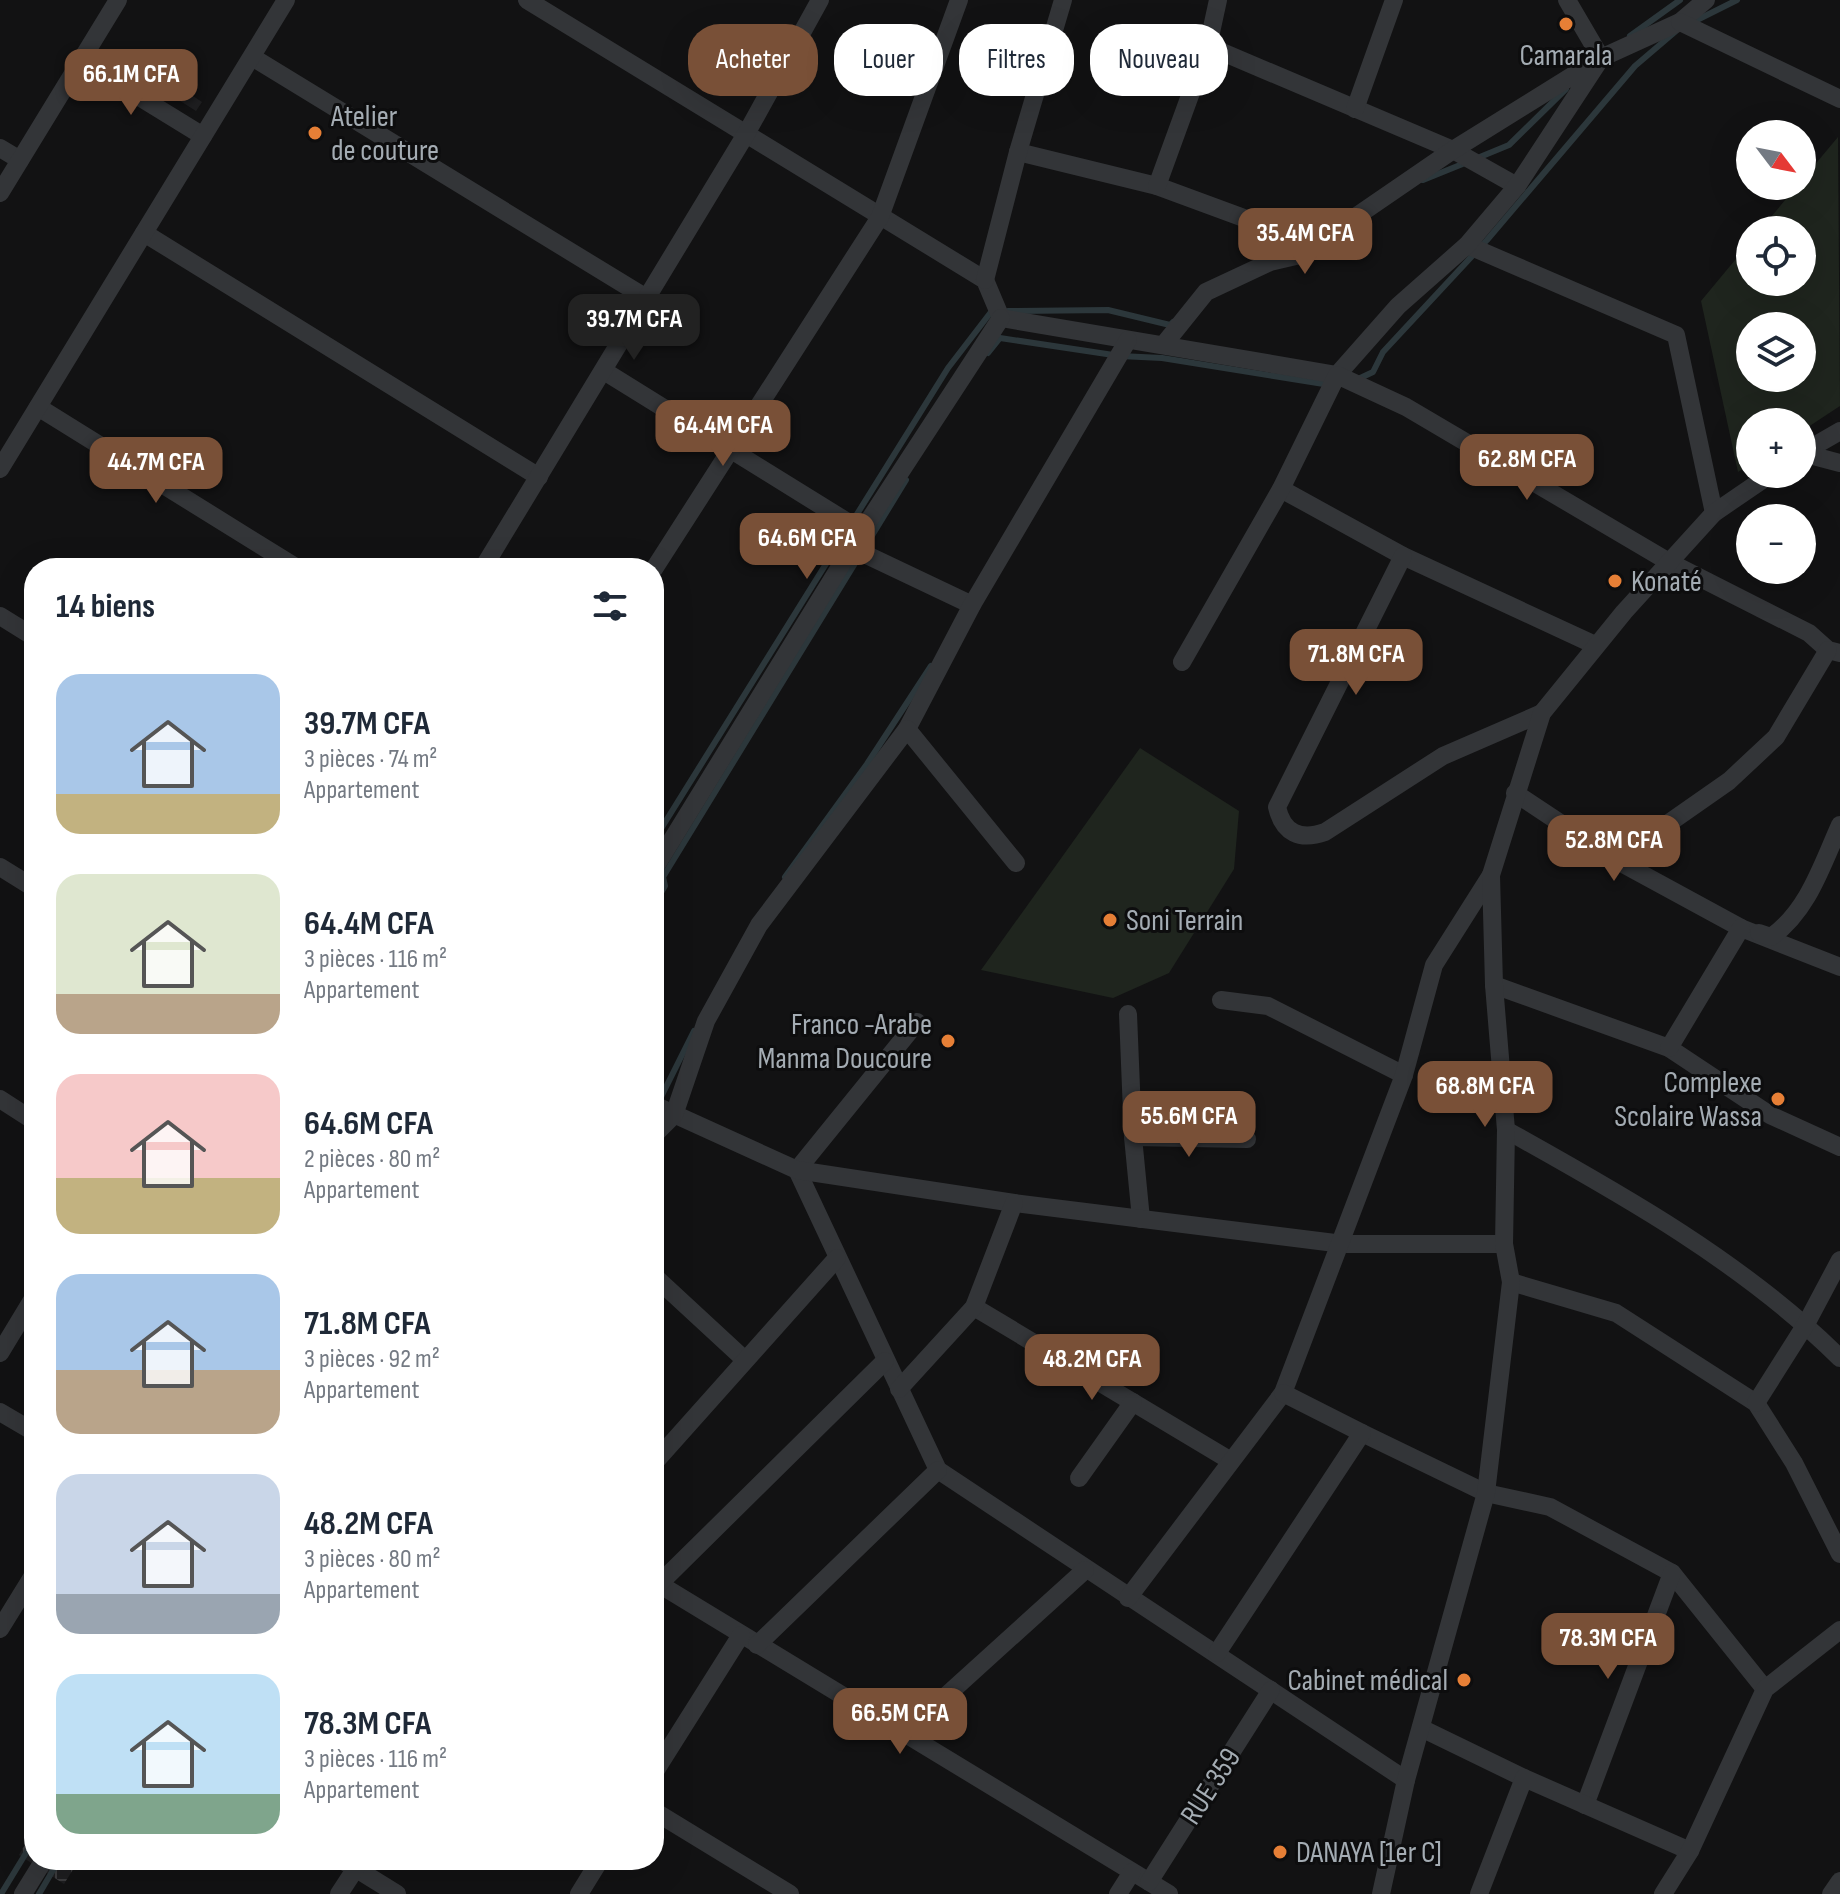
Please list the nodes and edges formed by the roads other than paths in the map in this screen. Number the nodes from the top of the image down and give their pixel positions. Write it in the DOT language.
graph roads {
  1 [pos="118,0"];
  2 [pos="286,0"];
  3 [pos="527,0"];
  4 [pos="820,0"];
  5 [pos="959,0"];
  6 [pos="1063,0"];
  7 [pos="1218,0"];
  8 [pos="1394,0"];
  9 [pos="1706,0"];
  10 [pos="1571,2"];
  11 [pos="1680,22"];
  12 [pos="1213,24"];
  13 [pos="1228,55"];
  14 [pos="252,57"];
  15 [pos="1601,58"];
  16 [pos="81,61"];
  17 [pos="1190,96"];
  18 [pos="1840,99"];
  19 [pos="1355,109"];
  20 [pos="746,134"];
  21 [pos="203,136"];
  22 [pos="0,148"];
  23 [pos="1453,150"];
  24 [pos="1018,152"];
  25 [pos="20,160"];
  26 [pos="1157,186"];
  27 [pos="1517,186"];
  28 [pos="0,193"];
  29 [pos="880,217"];
  30 [pos="144,233"];
  31 [pos="1314,242"];
  32 [pos="1467,245"];
  33 [pos="985,280"];
  34 [pos="648,299"];
  35 [pos="1001,318"];
  36 [pos="1128,340"];
  37 [pos="1165,343"];
  38 [pos="604,371"];
  39 [pos="1337,375"];
  40 [pos="38,407"];
  41 [pos="1840,431"];
  42 [pos="1816,445"];
  43 [pos="729,447"];
  44 [pos="1816,457"];
  45 [pos="1840,463"];
  46 [pos="0,469"];
  47 [pos="539,477"];
  48 [pos="1751,488"];
  49 [pos="1281,489"];
  50 [pos="1714,513"];
  51 [pos="862,531"];
  52 [pos="852,548"];
  53 [pos="1403,556"];
  54 [pos="281,558"];
  55 [pos="489,558"];
  56 [pos="661,558"];
  57 [pos="1669,562"];
  58 [pos="972,605"];
  59 [pos="0,616"];
  60 [pos="24,631"];
  61 [pos="1595,645"];
  62 [pos="1834,652"];
  63 [pos="1182,662"];
  64 [pos="1542,713"];
  65 [pos="907,729"];
  66 [pos="1515,793"];
  67 [pos="1840,825"];
  68 [pos="664,853"];
  69 [pos="1616,860"];
  70 [pos="1016,863"];
  71 [pos="0,867"];
  72 [pos="1491,875"];
  73 [pos="24,882"];
  74 [pos="1741,928"];
  75 [pos="1840,967"];
  76 [pos="1494,985"];
  77 [pos="1221,1000"];
  78 [pos="1128,1014"];
  79 [pos="917,1022"];
  80 [pos="1669,1048"];
  81 [pos="1404,1075"];
  82 [pos="0,1099"];
  83 [pos="664,1110"];
  84 [pos="24,1115"];
  85 [pos="674,1115"];
  86 [pos="664,1125"];
  87 [pos="1506,1130"];
  88 [pos="1133,1137"];
  89 [pos="1247,1139"];
  90 [pos="1840,1147"];
  91 [pos="797,1170"];
  92 [pos="1014,1203"];
  93 [pos="1141,1219"];
  94 [pos="1343,1244"];
  95 [pos="1504,1244"];
  96 [pos="837,1258"];
  97 [pos="1840,1260"];
  98 [pos="1511,1282"];
  99 [pos="664,1285"];
  100 [pos="974,1307"];
  101 [pos="24,1309"];
  102 [pos="1806,1324"];
  103 [pos="5,1332"];
  104 [pos="0,1353"];
  105 [pos="1840,1358"];
  106 [pos="745,1360"];
  107 [pos="885,1361"];
  108 [pos="899,1389"];
  109 [pos="1283,1393"];
  110 [pos="1133,1402"];
  111 [pos="1756,1403"];
  112 [pos="0,1412"];
  113 [pos="24,1426"];
  114 [pos="1362,1433"];
  115 [pos="664,1452"];
  116 [pos="1231,1461"];
  117 [pos="938,1470"];
  118 [pos="1079,1478"];
  119 [pos="1486,1493"];
  120 [pos="1840,1554"];
  121 [pos="1085,1570"];
  122 [pos="1672,1573"];
  123 [pos="664,1575"];
  124 [pos="664,1588"];
  125 [pos="24,1590"];
  126 [pos="1128,1598"];
  127 [pos="0,1629"];
  128 [pos="1840,1630"];
  129 [pos="741,1635"];
  130 [pos="757,1645"];
  131 [pos="1217,1653"];
  132 [pos="1765,1689"];
  133 [pos="1271,1690"];
  134 [pos="1421,1728"];
  135 [pos="904,1734"];
  136 [pos="664,1757"];
  137 [pos="1524,1778"];
  138 [pos="1406,1780"];
  139 [pos="1585,1805"];
  140 [pos="664,1817"];
  141 [pos="1690,1851"];
  142 [pos="38,1870"];
  143 [pos="347,1870"];
  144 [pos="359,1870"];
  145 [pos="594,1870"];
  146 [pos="1132,1872"];
  147 [pos="1840,1881"];
  148 [pos="1149,1882"];
  149 [pos="23,1894"];
  150 [pos="339,1894"];
  151 [pos="397,1894"];
  152 [pos="579,1894"];
  153 [pos="790,1894"];
  154 [pos="1118,1894"];
  155 [pos="1169,1894"];
  156 [pos="1381,1894"];
  157 [pos="1479,1894"];
  158 [pos="1663,1894"];
  159 [pos="1831,1894"];
  1 -- 16 [label="street"];
  2 -- 14 [label="street"];
  3 -- 20 [label="street"];
  4 -- 20 [label="street"];
  5 -- 29 [label="street"];
  6 -- 24 [label="street"];
  7 -- 12 [label="street"];
  8 -- 19 [label="street"];
  9 -- 11 [label="street"];
  10 -- 15 [label="street"];
  11 -- 15 [label="street"];
  11 -- 18 [label="street"];
  13 -- 19 [label="street"];
  14 -- 21 [label="street"];
  14 -- 34 [label="street"];
  15 -- 23 [label="street"];
  15 -- 27 [label="street"];
  16 -- 21 [label="street"];
  16 -- 25 [label="street"];
  17 -- 26 [label="street"];
  19 -- 23 [label="street"];
  20 -- 29 [label="street"];
  20 -- 34 [label="street"];
  21 -- 30 [label="street"];
  22 -- 25 [label="street"];
  23 -- 27 [label="street"];
  23 -- 31 [label="street"];
  24 -- 26 [label="street"];
  24 -- 33 [label="street"];
  25 -- 28 [label="street"];
  26 -- 31 [label="street"];
  27 -- 32 [label="street"];
  29 -- 33 [label="street"];
  29 -- 43 [label="street"];
  30 -- 40 [label="street"];
  30 -- 47 [label="street"];
  31 -- 37 [label="street"];
  32 -- 39 [label="street"];
  32 -- 50 [label="street"];
  33 -- 35 [label="street"];
  34 -- 38 [label="street"];
  35 -- 36 [label="street"];
  35 -- 51 [label="street"];
  36 -- 37 [label="street"];
  36 -- 58 [label="street"];
  37 -- 39 [label="street"];
  38 -- 43 [label="street"];
  38 -- 47 [label="street"];
  39 -- 49 [label="street"];
  39 -- 57 [label="street"];
  40 -- 46 [label="street"];
  40 -- 54 [label="street"];
  41 -- 42 [label="street"];
  43 -- 51 [label="street"];
  43 -- 56 [label="street"];
  44 -- 45 [label="street"];
  47 -- 55 [label="street"];
  48 -- 50 [label="street"];
  49 -- 53 [label="street"];
  49 -- 63 [label="street"];
  50 -- 57 [label="street"];
  51 -- 52 [label="street"];
  52 -- 58 [label="street"];
  52 -- 68 [label="street"];
  53 -- 61 [label="street"];
  53 -- 64 [label="street"];
  57 -- 61 [label="street"];
  57 -- 62 [label="street"];
  58 -- 65 [label="street"];
  59 -- 60 [label="street"];
  61 -- 64 [label="street"];
  62 -- 69 [label="street"];
  64 -- 66 [label="street"];
  65 -- 70 [label="street"];
  65 -- 85 [label="street"];
  66 -- 69 [label="street"];
  66 -- 72 [label="street"];
  67 -- 74 [label="street"];
  69 -- 74 [label="street"];
  71 -- 73 [label="street"];
  72 -- 76 [label="street"];
  72 -- 81 [label="street"];
  74 -- 75 [label="street"];
  74 -- 80 [label="street"];
  76 -- 80 [label="street"];
  76 -- 87 [label="street"];
  77 -- 81 [label="street"];
  78 -- 88 [label="street"];
  79 -- 91 [label="street"];
  80 -- 90 [label="street"];
  81 -- 94 [label="street"];
  82 -- 84 [label="street"];
  83 -- 85 [label="street"];
  85 -- 86 [label="street"];
  85 -- 91 [label="street"];
  87 -- 95 [label="street"];
  87 -- 102 [label="street"];
  88 -- 89 [label="street"];
  88 -- 93 [label="street"];
  91 -- 92 [label="street"];
  91 -- 96 [label="street"];
  92 -- 93 [label="street"];
  92 -- 100 [label="street"];
  93 -- 94 [label="street"];
  94 -- 95 [label="street"];
  94 -- 109 [label="street"];
  95 -- 98 [label="street"];
  96 -- 106 [label="street"];
  96 -- 107 [label="street"];
  97 -- 102 [label="street"];
  98 -- 111 [label="street"];
  98 -- 119 [label="street"];
  99 -- 106 [label="street"];
  100 -- 108 [label="street"];
  100 -- 110 [label="street"];
  101 -- 103 [label="street"];
  102 -- 105 [label="street"];
  102 -- 111 [label="street"];
  103 -- 104 [label="street"];
  106 -- 115 [label="street"];
  107 -- 108 [label="street"];
  107 -- 123 [label="street"];
  108 -- 117 [label="street"];
  109 -- 114 [label="street"];
  109 -- 116 [label="street"];
  110 -- 116 [label="street"];
  110 -- 118 [label="street"];
  111 -- 120 [label="street"];
  112 -- 113 [label="street"];
  114 -- 119 [label="street"];
  114 -- 131 [label="street"];
  116 -- 126 [label="street"];
  117 -- 121 [label="street"];
  117 -- 130 [label="street"];
  119 -- 122 [label="street"];
  119 -- 134 [label="street"];
  121 -- 126 [label="street"];
  121 -- 135 [label="street"];
  122 -- 132 [label="street"];
  122 -- 139 [label="street"];
  124 -- 129 [label="street"];
  125 -- 127 [label="street"];
  126 -- 131 [label="street"];
  128 -- 132 [label="street"];
  129 -- 130 [label="street"];
  129 -- 136 [label="street"];
  130 -- 135 [label="street"];
  131 -- 133 [label="street"];
  132 -- 141 [label="street"];
  133 -- 138 [label="street"];
  133 -- 148 [label="street, RUE 359"];
  134 -- 137 [label="street"];
  134 -- 138 [label="street"];
  135 -- 146 [label="street"];
  137 -- 139 [label="street"];
  137 -- 157 [label="street"];
  138 -- 156 [label="street"];
  139 -- 141 [label="street"];
  140 -- 153 [label="street"];
  141 -- 158 [label="street"];
  142 -- 149 [label="street"];
  143 -- 150 [label="street"];
  144 -- 151 [label="street"];
  145 -- 152 [label="street"];
  146 -- 148 [label="street"];
  146 -- 154 [label="street"];
  147 -- 159 [label="street"];
  148 -- 155 [label="street"];
}
